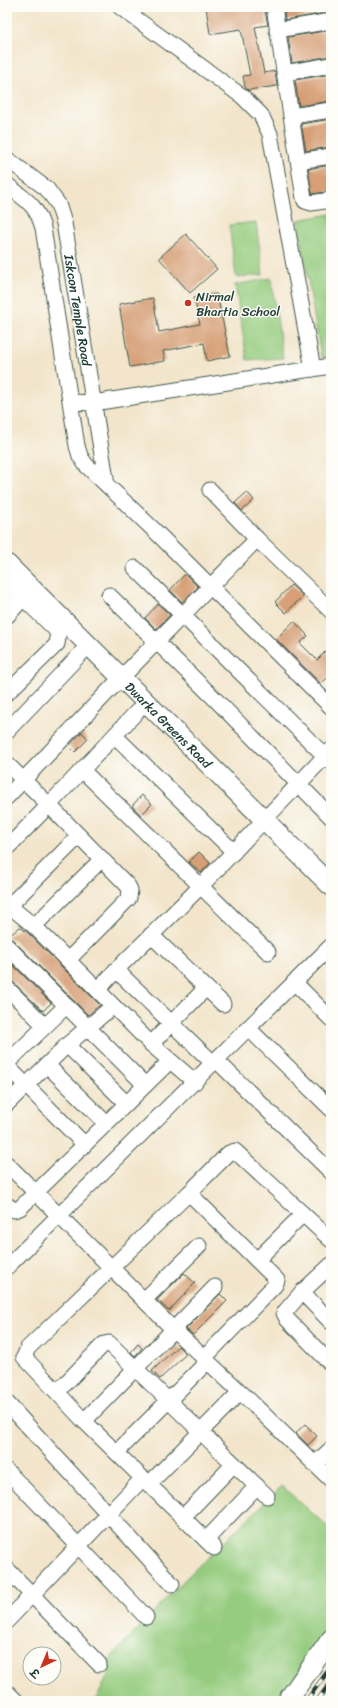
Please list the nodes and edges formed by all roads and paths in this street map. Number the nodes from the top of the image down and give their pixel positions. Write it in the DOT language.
graph roads {
  1 [pos="120,7"];
  2 [pos="274,7"];
  3 [pos="331,21"];
  4 [pos="277,30"];
  5 [pos="331,65"];
  6 [pos="284,73"];
  7 [pos="331,110"];
  8 [pos="291,116"];
  9 [pos="331,156"];
  10 [pos="7,159"];
  11 [pos="298,161"];
  12 [pos="7,185"];
  13 [pos="331,200"];
  14 [pos="331,366"];
  15 [pos="313,369"];
  16 [pos="70,402"];
  17 [pos="94,403"];
  18 [pos="107,485"];
  19 [pos="210,490"];
  20 [pos="257,539"];
  21 [pos="135,568"];
  22 [pos="9,573"];
  23 [pos="210,587"];
  24 [pos="109,595"];
  25 [pos="23,598"];
  26 [pos="331,611"];
  27 [pos="183,615"];
  28 [pos="7,616"];
  29 [pos="156,642"];
  30 [pos="88,646"];
  31 [pos="121,678"];
  32 [pos="7,693"];
  33 [pos="146,702"];
  34 [pos="331,707"];
  35 [pos="7,731"];
  36 [pos="115,736"];
  37 [pos="329,756"];
  38 [pos="7,764"];
  39 [pos="82,770"];
  40 [pos="23,781"];
  41 [pos="298,784"];
  42 [pos="7,797"];
  43 [pos="49,805"];
  44 [pos="331,817"];
  45 [pos="265,820"];
  46 [pos="79,836"];
  47 [pos="7,848"];
  48 [pos="234,852"];
  49 [pos="102,859"];
  50 [pos="201,886"];
  51 [pos="331,886"];
  52 [pos="8,905"];
  53 [pos="34,926"];
  54 [pos="151,935"];
  55 [pos="7,946"];
  56 [pos="268,952"];
  57 [pos="329,952"];
  58 [pos="68,960"];
  59 [pos="116,970"];
  60 [pos="294,982"];
  61 [pos="7,988"];
  62 [pos="206,988"];
  63 [pos="98,990"];
  64 [pos="223,1004"];
  65 [pos="66,1006"];
  66 [pos="113,1006"];
  67 [pos="331,1019"];
  68 [pos="171,1023"];
  69 [pos="45,1026"];
  70 [pos="87,1028"];
  71 [pos="248,1028"];
  72 [pos="151,1044"];
  73 [pos="67,1045"];
  74 [pos="170,1061"];
  75 [pos="214,1061"];
  76 [pos="7,1063"];
  77 [pos="47,1065"];
  78 [pos="7,1066"];
  79 [pos="195,1082"];
  80 [pos="145,1085"];
  81 [pos="26,1086"];
  82 [pos="126,1103"];
  83 [pos="7,1104"];
  84 [pos="331,1109"];
  85 [pos="106,1123"];
  86 [pos="84,1144"];
  87 [pos="7,1164"];
  88 [pos="331,1172"];
  89 [pos="36,1192"];
  90 [pos="189,1193"];
  91 [pos="8,1207"];
  92 [pos="303,1214"];
  93 [pos="59,1215"];
  94 [pos="331,1240"];
  95 [pos="199,1246"];
  96 [pos="257,1260"];
  97 [pos="331,1265"];
  98 [pos="7,1267"];
  99 [pos="112,1267"];
  100 [pos="215,1287"];
  101 [pos="302,1292"];
  102 [pos="144,1300"];
  103 [pos="331,1322"];
  104 [pos="173,1329"];
  105 [pos="206,1360"];
  106 [pos="331,1364"];
  107 [pos="135,1368"];
  108 [pos="57,1392"];
  109 [pos="240,1392"];
  110 [pos="168,1401"];
  111 [pos="7,1403"];
  112 [pos="84,1421"];
  113 [pos="201,1432"];
  114 [pos="331,1448"];
  115 [pos="117,1452"];
  116 [pos="234,1464"];
  117 [pos="315,1464"];
  118 [pos="7,1471"];
  119 [pos="331,1480"];
  120 [pos="146,1481"];
  121 [pos="108,1513"];
  122 [pos="182,1517"];
  123 [pos="78,1545"];
  124 [pos="7,1569"];
  125 [pos="172,1584"];
  126 [pos="33,1595"];
  127 [pos="146,1617"];
  128 [pos="7,1621"];
  129 [pos="331,1640"];
  130 [pos="99,1664"];
  131 [pos="7,1692"];
  132 [pos="331,1698"];
  133 [pos="16,1701"];
  134 [pos="287,1701"];
  135 [pos="328,1701"];
  1 -- 15 [label="street"];
  2 -- 4 [label="street"];
  3 -- 4 [label="street"];
  4 -- 6 [label="street"];
  5 -- 6 [label="street"];
  6 -- 8 [label="street"];
  7 -- 8 [label="street"];
  8 -- 11 [label="street"];
  9 -- 11 [label="street"];
  10 -- 17 [label="street, Iskcon Temple Road"];
  11 -- 13 [label="street"];
  12 -- 16 [label="street, Iskcon Temple Road"];
  14 -- 15 [label="street"];
  15 -- 17 [label="street"];
  16 -- 17 [label="street"];
  16 -- 18 [label="street, Iskcon Temple Road"];
  17 -- 18 [label="street, Iskcon Temple Road"];
  18 -- 23 [label="street, Iskcon Temple Road"];
  19 -- 20 [label="street"];
  20 -- 23 [label="street"];
  20 -- 26 [label="street"];
  21 -- 27 [label="street"];
  22 -- 25 [label="street"];
  22 -- 30 [label="street, Dwarka Greens Road"];
  23 -- 27 [label="street"];
  23 -- 34 [label="street, Iskcon Temple Road"];
  24 -- 29 [label="street"];
  25 -- 28 [label="street"];
  25 -- 32 [label="street"];
  27 -- 29 [label="street"];
  27 -- 37 [label="street"];
  29 -- 31 [label="street"];
  29 -- 41 [label="street"];
  30 -- 31 [label="street, Dwarka Greens Road"];
  30 -- 35 [label="street"];
  31 -- 33 [label="street, Dwarka Greens Road"];
  31 -- 40 [label="street"];
  33 -- 36 [label="street"];
  33 -- 45 [label="street, Dwarka Greens Road"];
  36 -- 39 [label="street"];
  36 -- 48 [label="street"];
  37 -- 41 [label="street"];
  38 -- 40 [label="street"];
  39 -- 43 [label="street"];
  39 -- 50 [label="street"];
  40 -- 42 [label="street"];
  40 -- 43 [label="street"];
  41 -- 44 [label="street"];
  41 -- 45 [label="street"];
  43 -- 46 [label="street"];
  43 -- 47 [label="street"];
  45 -- 48 [label="street"];
  45 -- 51 [label="street, Dwarka Greens Road"];
  46 -- 49 [label="street"];
  46 -- 52 [label="street"];
  48 -- 50 [label="street"];
  49 -- 53 [label="street"];
  49 -- 58 [label="street"];
  50 -- 54 [label="street"];
  50 -- 56 [label="street"];
  52 -- 53 [label="street"];
  53 -- 58 [label="street"];
  54 -- 59 [label="street"];
  54 -- 62 [label="street"];
  55 -- 65 [label="street"];
  57 -- 60 [label="street"];
  58 -- 63 [label="street"];
  59 -- 63 [label="street"];
  59 -- 68 [label="street"];
  60 -- 67 [label="street"];
  60 -- 71 [label="street"];
  61 -- 69 [label="street"];
  62 -- 64 [label="street"];
  62 -- 68 [label="street"];
  63 -- 66 [label="street"];
  65 -- 69 [label="street"];
  65 -- 70 [label="street"];
  66 -- 70 [label="street"];
  66 -- 72 [label="street"];
  68 -- 72 [label="street"];
  68 -- 75 [label="street"];
  69 -- 76 [label="street"];
  70 -- 73 [label="street"];
  70 -- 80 [label="street"];
  71 -- 75 [label="street"];
  71 -- 84 [label="street"];
  72 -- 74 [label="street"];
  73 -- 77 [label="street"];
  73 -- 82 [label="street"];
  74 -- 79 [label="street"];
  74 -- 80 [label="street"];
  75 -- 79 [label="street"];
  75 -- 88 [label="street"];
  77 -- 81 [label="street"];
  77 -- 85 [label="street"];
  78 -- 81 [label="street"];
  79 -- 93 [label="street"];
  80 -- 82 [label="street"];
  81 -- 83 [label="street"];
  81 -- 86 [label="street"];
  82 -- 85 [label="street"];
  85 -- 86 [label="street"];
  86 -- 89 [label="street"];
  87 -- 89 [label="street"];
  89 -- 91 [label="street"];
  89 -- 93 [label="street"];
  90 -- 92 [label="street"];
  90 -- 96 [label="street"];
  90 -- 99 [label="street"];
  92 -- 94 [label="street"];
  92 -- 96 [label="street"];
  93 -- 98 [label="street"];
  93 -- 99 [label="street"];
  95 -- 102 [label="street"];
  96 -- 105 [label="street"];
  97 -- 101 [label="street"];
  99 -- 102 [label="street"];
  99 -- 108 [label="street"];
  100 -- 104 [label="street"];
  101 -- 103 [label="street"];
  101 -- 106 [label="street"];
  102 -- 104 [label="street"];
  104 -- 105 [label="street"];
  104 -- 107 [label="street"];
  105 -- 109 [label="street"];
  105 -- 110 [label="street"];
  107 -- 108 [label="street"];
  107 -- 110 [label="street"];
  107 -- 112 [label="street"];
  108 -- 112 [label="street"];
  109 -- 113 [label="street"];
  109 -- 117 [label="street"];
  110 -- 113 [label="street"];
  110 -- 115 [label="street"];
  111 -- 121 [label="street"];
  112 -- 115 [label="street"];
  113 -- 116 [label="street"];
  113 -- 120 [label="street"];
  114 -- 117 [label="street"];
  115 -- 120 [label="street"];
  116 -- 122 [label="street"];
  116 -- 122 [label="street"];
  117 -- 119 [label="street"];
  118 -- 123 [label="street"];
  120 -- 121 [label="street"];
  120 -- 122 [label="street"];
  121 -- 123 [label="street"];
  121 -- 125 [label="street"];
  123 -- 126 [label="street"];
  123 -- 127 [label="street"];
  124 -- 126 [label="street"];
  126 -- 128 [label="street"];
  126 -- 130 [label="street"];
  129 -- 134 [label="street"];
  131 -- 133 [label="street"];
  132 -- 135 [label="street"];
}
